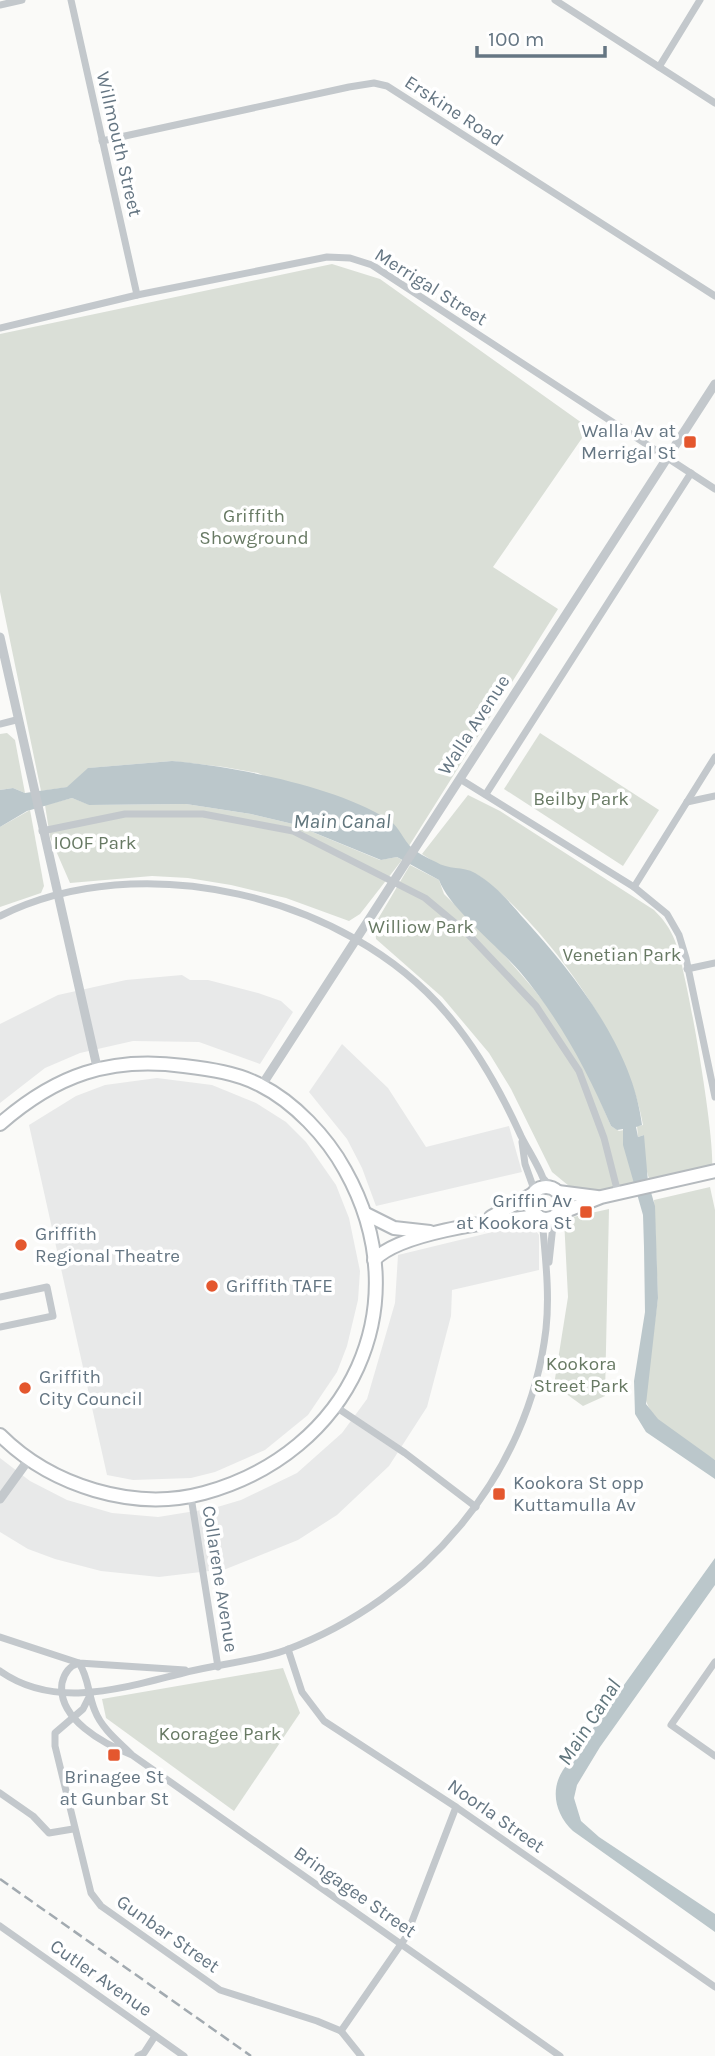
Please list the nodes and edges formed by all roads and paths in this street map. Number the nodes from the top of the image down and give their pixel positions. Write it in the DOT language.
graph roads {
  1 [pos="22,0"];
  2 [pos="71,0"];
  3 [pos="700,0"];
  4 [pos="559,1"];
  5 [pos="5,3"];
  6 [pos="659,67"];
  7 [pos="715,103"];
  8 [pos="102,141"];
  9 [pos="137,295"];
  10 [pos="715,296"];
  11 [pos="0,327"];
  12 [pos="715,384"];
  13 [pos="667,458"];
  14 [pos="691,473"];
  15 [pos="715,489"];
  16 [pos="0,637"];
  17 [pos="16,720"];
  18 [pos="0,724"];
  19 [pos="715,757"];
  20 [pos="460,779"];
  21 [pos="486,794"];
  22 [pos="715,796"];
  23 [pos="687,802"];
  24 [pos="42,831"];
  25 [pos="394,882"];
  26 [pos="634,887"];
  27 [pos="56,896"];
  28 [pos="0,916"];
  29 [pos="356,939"];
  30 [pos="715,963"];
  31 [pos="687,969"];
  32 [pos="97,1067"];
  33 [pos="262,1085"];
  34 [pos="715,1097"];
  35 [pos="0,1124"];
  36 [pos="522,1138"];
  37 [pos="715,1171"];
  38 [pos="556,1190"];
  39 [pos="534,1193"];
  40 [pos="618,1193"];
  41 [pos="601,1197"];
  42 [pos="366,1214"];
  43 [pos="548,1216"];
  44 [pos="458,1229"];
  45 [pos="441,1233"];
  46 [pos="374,1260"];
  47 [pos="547,1276"];
  48 [pos="0,1297"];
  49 [pos="0,1327"];
  50 [pos="335,1407"];
  51 [pos="0,1435"];
  52 [pos="29,1459"];
  53 [pos="191,1497"];
  54 [pos="0,1499"];
  55 [pos="475,1507"];
  56 [pos="0,1637"];
  57 [pos="288,1649"];
  58 [pos="715,1662"];
  59 [pos="79,1663"];
  60 [pos="218,1667"];
  61 [pos="0,1671"];
  62 [pos="192,1671"];
  63 [pos="91,1693"];
  64 [pos="61,1694"];
  65 [pos="75,1717"];
  66 [pos="132,1755"];
  67 [pos="715,1756"];
  68 [pos="0,1793"];
  69 [pos="456,1807"];
  70 [pos="73,1829"];
  71 [pos="0,1926"];
  72 [pos="402,1944"];
  73 [pos="715,1987"];
  74 [pos="341,2031"];
  75 [pos="155,2036"];
  76 [pos="138,2056"];
  77 [pos="184,2056"];
  78 [pos="361,2056"];
  79 [pos="560,2056"];
  1 -- 5 [label="street"];
  2 -- 8 [label="street, Willmouth Street"];
  3 -- 6 [label="street"];
  4 -- 6 [label="street"];
  6 -- 7 [label="street"];
  8 -- 9 [label="street, Willmouth Street"];
  8 -- 10 [label="street, Erskine Road"];
  9 -- 11 [label="street, Merrigal Street"];
  9 -- 13 [label="street, Merrigal Street"];
  12 -- 13 [label="street, Walla Avenue"];
  13 -- 14 [label="street, Merrigal Street"];
  13 -- 20 [label="street, Walla Avenue"];
  14 -- 15 [label="street, Merrigal Street"];
  14 -- 21 [label="street"];
  16 -- 17 [label="street"];
  17 -- 18 [label="street"];
  17 -- 24 [label="street"];
  19 -- 23 [label="street"];
  20 -- 21 [label="street"];
  20 -- 25 [label="street, Walla Avenue"];
  21 -- 26 [label="street"];
  22 -- 23 [label="street"];
  23 -- 26 [label="street"];
  24 -- 25 [label="street"];
  24 -- 27 [label="street"];
  25 -- 29 [label="street, Walla Avenue"];
  25 -- 40 [label="street"];
  26 -- 31 [label="street"];
  27 -- 28 [label="street"];
  27 -- 29 [label="street"];
  27 -- 32 [label="street"];
  29 -- 33 [label="street, Walla Avenue"];
  29 -- 36 [label="street"];
  30 -- 31 [label="street"];
  31 -- 34 [label="street"];
  32 -- 33 [label="main road"];
  32 -- 35 [label="main road"];
  33 -- 42 [label="main road"];
  36 -- 38 [label="street"];
  36 -- 39 [label="street"];
  37 -- 40 [label="main road"];
  38 -- 39 [label="main road"];
  38 -- 41 [label="main road"];
  38 -- 43 [label="main road"];
  39 -- 43 [label="main road"];
  39 -- 44 [label="main road"];
  40 -- 41 [label="main road"];
  41 -- 43 [label="main road"];
  42 -- 45 [label="main road"];
  42 -- 46 [label="main road"];
  43 -- 44 [label="main road"];
  43 -- 47 [label="street"];
  43 -- 47 [label="street"];
  44 -- 45 [label="main road"];
  45 -- 46 [label="main road"];
  46 -- 50 [label="main road"];
  47 -- 55 [label="street"];
  48 -- 49 [label="street"];
  50 -- 53 [label="main road"];
  50 -- 55 [label="street"];
  51 -- 52 [label="main road"];
  52 -- 53 [label="main road"];
  52 -- 54 [label="street"];
  53 -- 60 [label="street, Collarene Avenue"];
  55 -- 57 [label="street"];
  56 -- 59 [label="street"];
  57 -- 60 [label="street"];
  57 -- 69 [label="street, Noorla Street"];
  58 -- 67 [label="street"];
  59 -- 62 [label="street"];
  59 -- 63 [label="street, Bringagee Street"];
  59 -- 64 [label="street"];
  60 -- 62 [label="street"];
  61 -- 64 [label="street"];
  62 -- 63 [label="street"];
  63 -- 64 [label="street"];
  63 -- 65 [label="street"];
  63 -- 66 [label="street, Bringagee Street"];
  64 -- 65 [label="street, Bringagee Street"];
  65 -- 66 [label="street, Bringagee Street"];
  65 -- 70 [label="street, Gunbar Street"];
  66 -- 72 [label="street, Bringagee Street"];
  68 -- 70 [label="street"];
  69 -- 72 [label="street"];
  69 -- 73 [label="street, Noorla Street"];
  70 -- 74 [label="street, Gunbar Street"];
  71 -- 75 [label="street, Cutler Avenue"];
  72 -- 74 [label="street"];
  72 -- 79 [label="street, Bringagee Street"];
  74 -- 78 [label="street, Gunbar Street"];
  75 -- 76 [label="street"];
  75 -- 77 [label="street, Cutler Avenue"];
}
